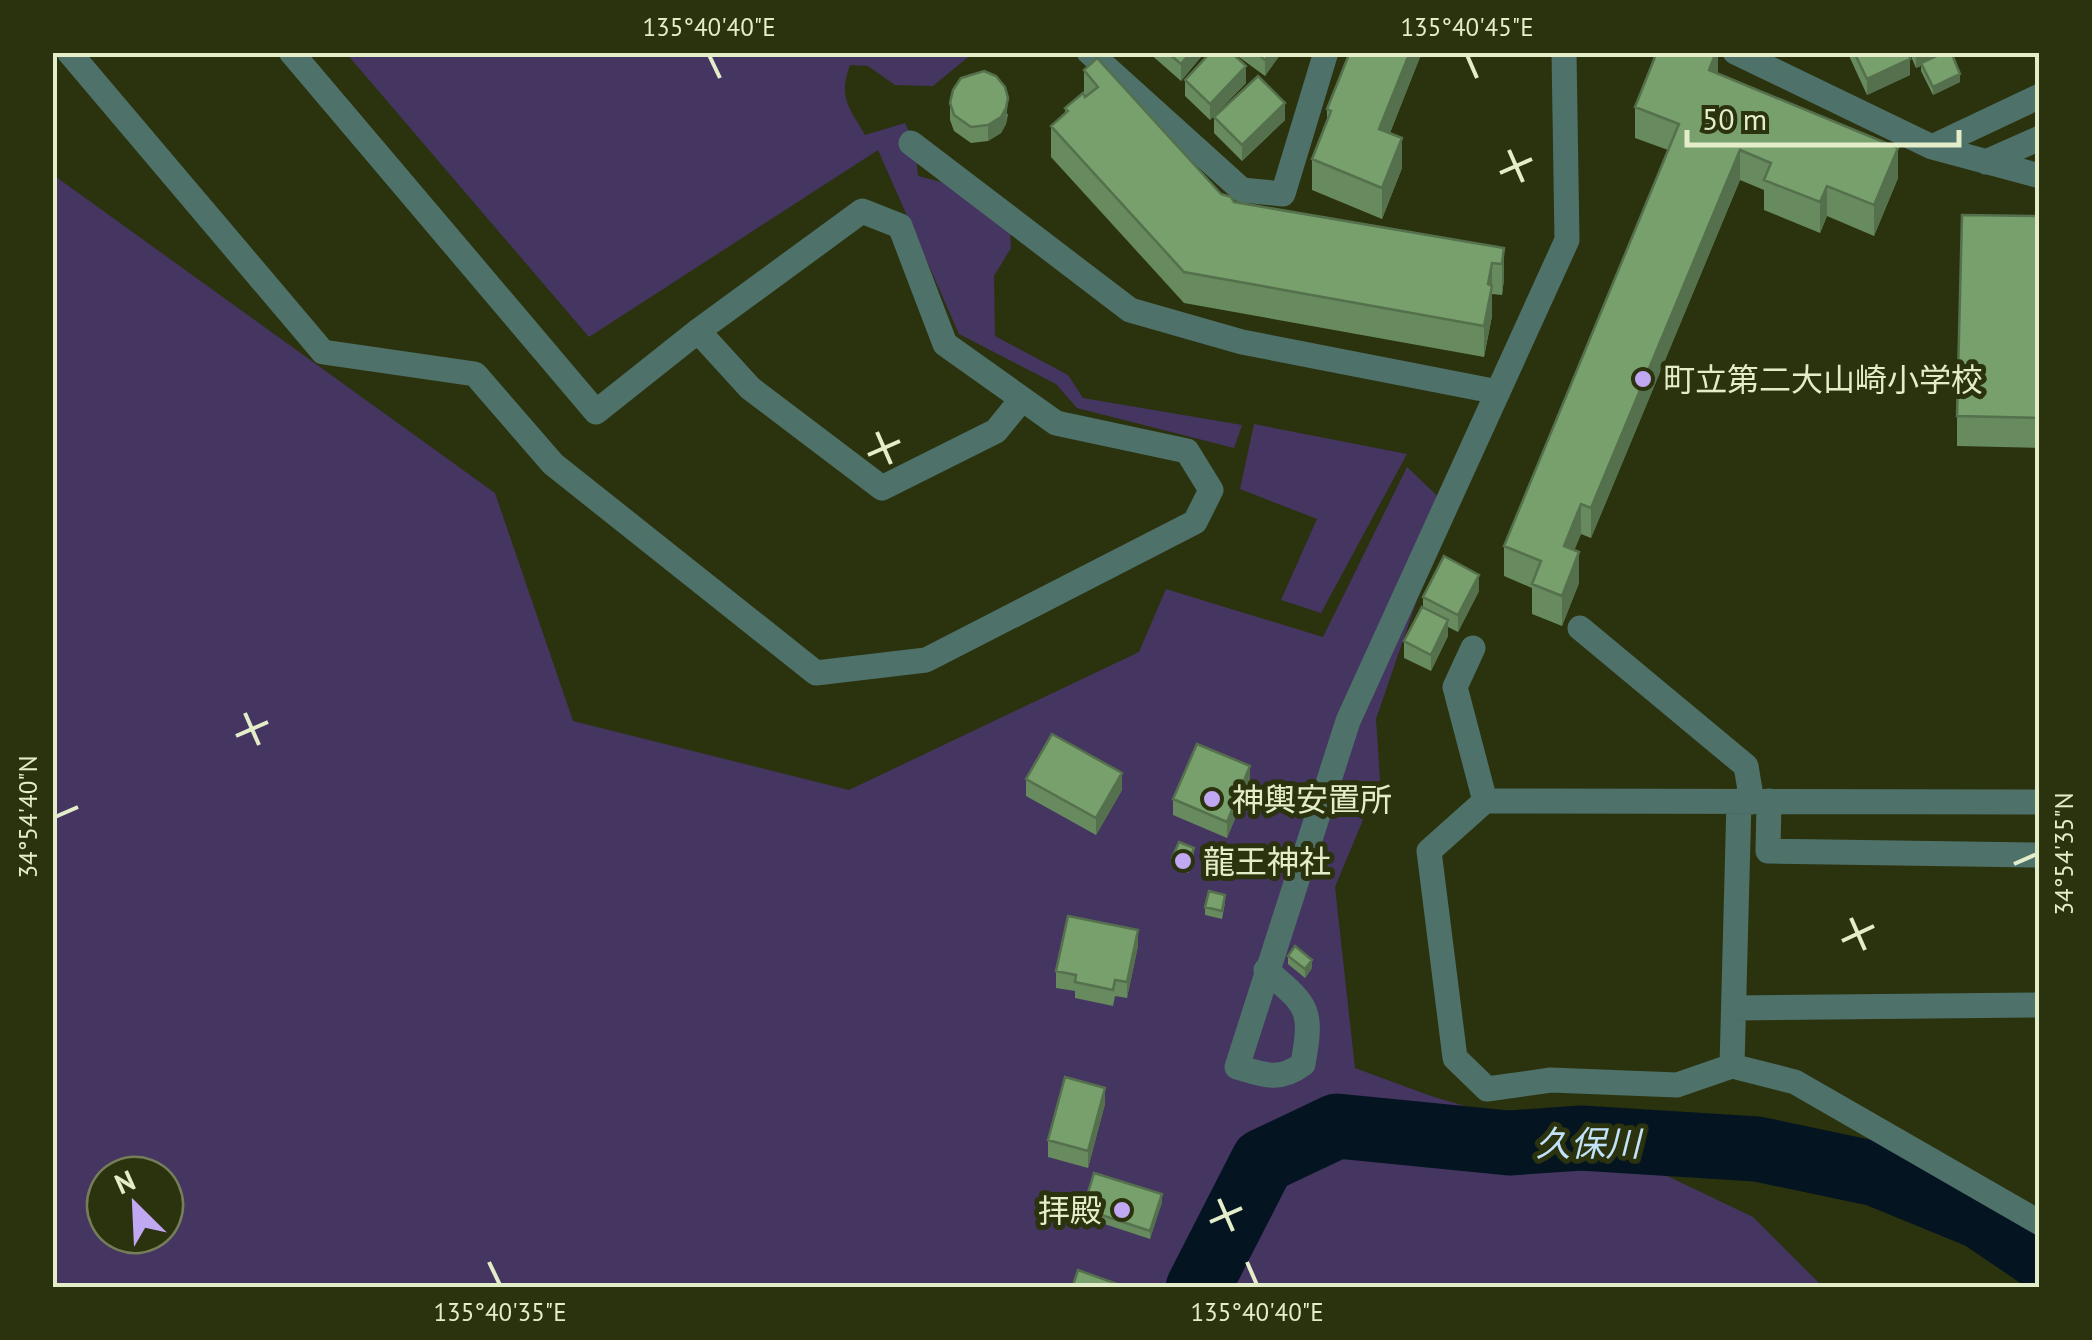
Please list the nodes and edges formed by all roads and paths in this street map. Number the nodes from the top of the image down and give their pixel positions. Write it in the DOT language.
graph roads {
  1 [pos="69,52"];
  2 [pos="291,52"];
  3 [pos="1089,52"];
  4 [pos="1326,52"];
  5 [pos="1564,52"];
  6 [pos="1735,52"];
  7 [pos="2040,96"];
  8 [pos="2040,138"];
  9 [pos="910,143"];
  10 [pos="1932,147"];
  11 [pos="1986,162"];
  12 [pos="2040,176"];
  13 [pos="698,331"];
  14 [pos="1498,392"];
  15 [pos="1022,399"];
  16 [pos="1580,628"];
  17 [pos="1473,648"];
  18 [pos="1485,801"];
  19 [pos="1754,801"];
  20 [pos="2040,802"];
  21 [pos="2040,855"];
  22 [pos="1266,970"];
  23 [pos="2039,1005"];
  24 [pos="1734,1008"];
  25 [pos="1732,1066"];
  26 [pos="2040,1222"];
  1 -- 15 [label="street"];
  2 -- 13 [label="street"];
  3 -- 4 [label="street"];
  5 -- 14 [label="street"];
  6 -- 10 [label="street"];
  7 -- 10 [label="street"];
  8 -- 11 [label="street"];
  9 -- 14 [label="street"];
  10 -- 11 [label="street"];
  11 -- 12 [label="street"];
  13 -- 15 [label="street"];
  13 -- 15 [label="street"];
  14 -- 22 [label="street"];
  16 -- 19 [label="street"];
  17 -- 18 [label="street"];
  18 -- 19 [label="street"];
  18 -- 25 [label="street"];
  19 -- 20 [label="street"];
  19 -- 21 [label="street"];
  19 -- 24 [label="street"];
  23 -- 24 [label="street"];
  24 -- 25 [label="street"];
  25 -- 26 [label="street"];
}
